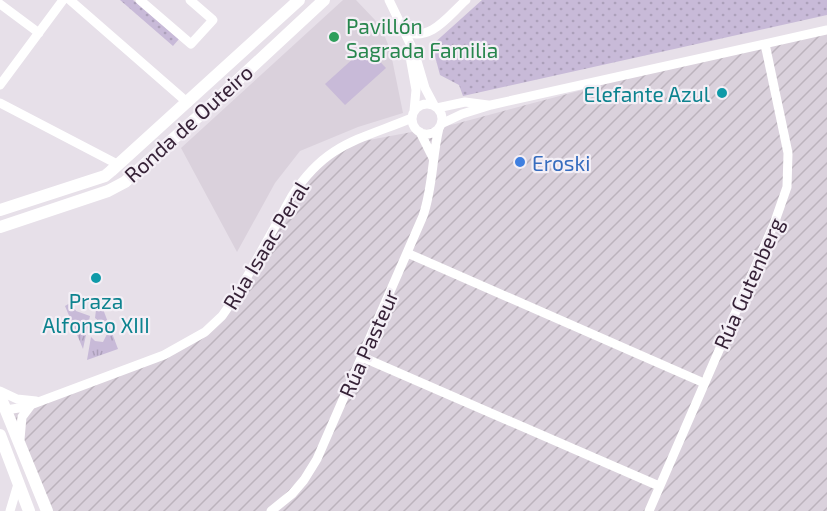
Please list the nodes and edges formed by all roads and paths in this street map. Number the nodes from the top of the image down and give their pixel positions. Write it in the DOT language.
graph roads {
  1 [pos="63,0"];
  2 [pos="70,0"];
  3 [pos="140,0"];
  4 [pos="190,0"];
  5 [pos="324,0"];
  6 [pos="389,0"];
  7 [pos="466,0"];
  8 [pos="294,2"];
  9 [pos="0,4"];
  10 [pos="827,30"];
  11 [pos="39,33"];
  12 [pos="406,36"];
  13 [pos="765,44"];
  14 [pos="0,85"];
  15 [pos="0,103"];
  16 [pos="188,103"];
  17 [pos="491,105"];
  18 [pos="436,107"];
  19 [pos="413,115"];
  20 [pos="440,126"];
  21 [pos="391,127"];
  22 [pos="419,131"];
  23 [pos="433,158"];
  24 [pos="119,165"];
  25 [pos="0,210"];
  26 [pos="0,227"];
  27 [pos="407,253"];
  28 [pos="362,357"];
  29 [pos="704,383"];
  30 [pos="0,391"];
  31 [pos="0,396"];
  32 [pos="38,401"];
  33 [pos="3,408"];
  34 [pos="0,435"];
  35 [pos="21,448"];
  36 [pos="18,484"];
  37 [pos="659,486"];
  38 [pos="10,511"];
  39 [pos="29,511"];
  40 [pos="47,511"];
  41 [pos="271,511"];
  42 [pos="649,511"];
  1 -- 11 [label="street"];
  2 -- 16 [label="street"];
  3 -- 4 [label="street"];
  5 -- 26 [label="main road, Ronda de Outeiro"];
  6 -- 12 [label="street"];
  7 -- 12 [label="street"];
  8 -- 16 [label="main road, Ronda de Outeiro"];
  9 -- 11 [label="street"];
  10 -- 13 [label="street"];
  11 -- 14 [label="street"];
  12 -- 18 [label="street"];
  12 -- 19 [label="street"];
  13 -- 17 [label="street"];
  13 -- 29 [label="street, Rúa Gutenberg"];
  15 -- 24 [label="street"];
  16 -- 24 [label="main road, Ronda de Outeiro"];
  17 -- 18 [label="street"];
  17 -- 20 [label="street"];
  18 -- 19 [label="street"];
  18 -- 20 [label="street"];
  19 -- 21 [label="street, Rúa Isaac Peral"];
  19 -- 22 [label="street"];
  20 -- 22 [label="street"];
  20 -- 23 [label="street, Rúa Pasteur"];
  21 -- 22 [label="street, Rúa Isaac Peral"];
  21 -- 32 [label="street, Rúa Isaac Peral"];
  22 -- 23 [label="street"];
  23 -- 27 [label="street, Rúa Pasteur"];
  24 -- 25 [label="main road, Ronda de Outeiro"];
  27 -- 28 [label="street, Rúa Pasteur"];
  27 -- 29 [label="street"];
  28 -- 37 [label="street"];
  28 -- 41 [label="street, Rúa Pasteur"];
  29 -- 37 [label="street, Rúa Gutenberg"];
  30 -- 32 [label="street"];
  31 -- 33 [label="main road"];
  32 -- 33 [label="street, Rúa Isaac Peral"];
  32 -- 35 [label="street"];
  33 -- 35 [label="main road"];
  34 -- 36 [label="main road"];
  35 -- 40 [label="main road"];
  36 -- 38 [label="street"];
  36 -- 39 [label="main road"];
  37 -- 42 [label="street, Rúa Gutenberg"];
}
